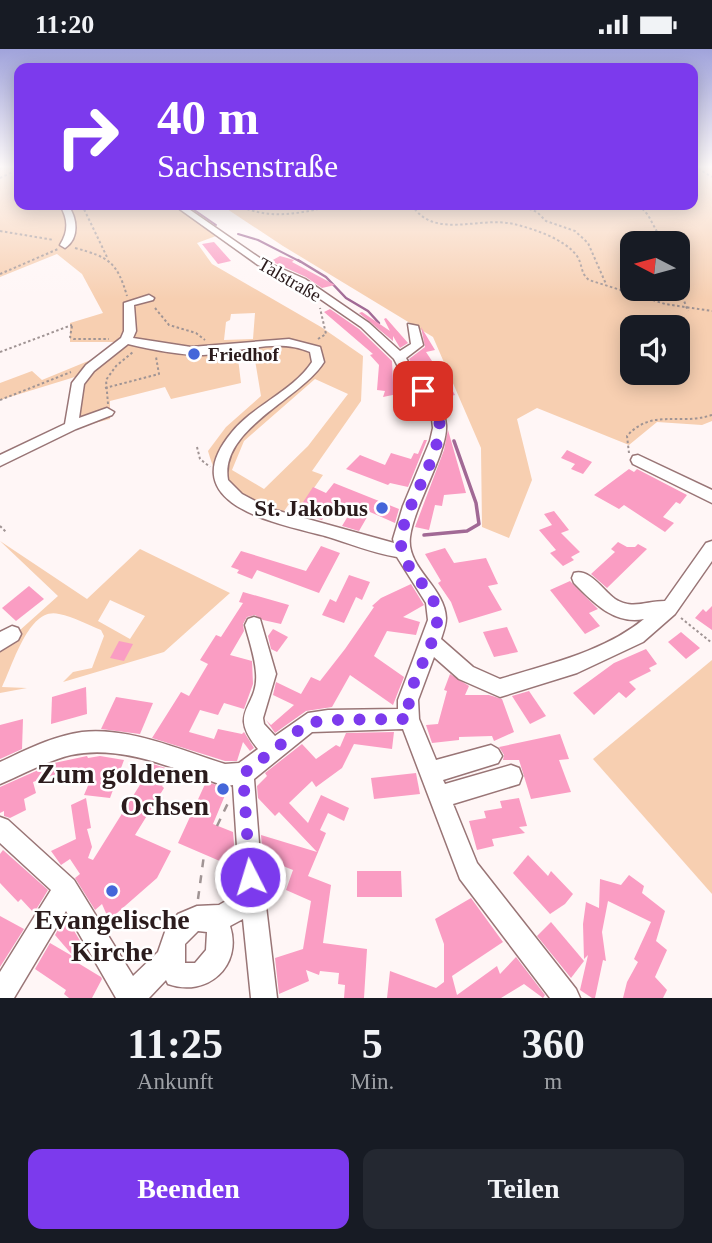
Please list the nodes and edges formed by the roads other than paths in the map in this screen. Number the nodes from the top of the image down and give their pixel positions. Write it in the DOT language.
graph roads {
  1 [pos="67,210"];
  2 [pos="186,210"];
  3 [pos="65,245"];
  4 [pos="149,298"];
  5 [pos="412,326"];
  6 [pos="129,341"];
  7 [pos="399,357"];
  8 [pos="107,406"];
  9 [pos="71,426"];
  10 [pos="638,460"];
  11 [pos="0,461"];
  12 [pos="712,498"];
  13 [pos="712,548"];
  14 [pos="402,551"];
  15 [pos="580,578"];
  16 [pos="669,609"];
  17 [pos="254,625"];
  18 [pos="431,642"];
  19 [pos="409,719"];
  20 [pos="273,750"];
  21 [pos="491,756"];
  22 [pos="0,773"];
  23 [pos="428,773"];
  24 [pos="243,774"];
  25 [pos="511,776"];
  26 [pos="438,797"];
  27 [pos="0,828"];
  28 [pos="65,888"];
  29 [pos="253,899"];
  30 [pos="205,919"];
  31 [pos="169,959"];
  32 [pos="0,997"];
  33 [pos="131,997"];
  34 [pos="264,998"];
  35 [pos="568,998"];
  1 -- 3 [label="street"];
  2 -- 7 [label="street, Talstraße"];
  4 -- 6 [label="street"];
  5 -- 7 [label="street"];
  6 -- 9 [label="street"];
  6 -- 14 [label="street"];
  7 -- 14 [label="street, Talstraße"];
  8 -- 9 [label="street"];
  9 -- 11 [label="street"];
  10 -- 12 [label="street"];
  13 -- 16 [label="street"];
  14 -- 18 [label="street"];
  15 -- 16 [label="street"];
  16 -- 18 [label="street"];
  17 -- 20 [label="street"];
  18 -- 19 [label="street"];
  19 -- 20 [label="street"];
  19 -- 23 [label="street"];
  20 -- 24 [label="street"];
  21 -- 23 [label="street"];
  22 -- 24 [label="street"];
  23 -- 26 [label="street"];
  24 -- 29 [label="street"];
  25 -- 26 [label="street"];
  26 -- 35 [label="street"];
  27 -- 28 [label="street"];
  28 -- 32 [label="street"];
  28 -- 33 [label="street"];
  29 -- 30 [label="street"];
  29 -- 34 [label="street"];
  30 -- 31 [label="street"];
  30 -- 31 [label="street"];
  31 -- 33 [label="street"];
}
